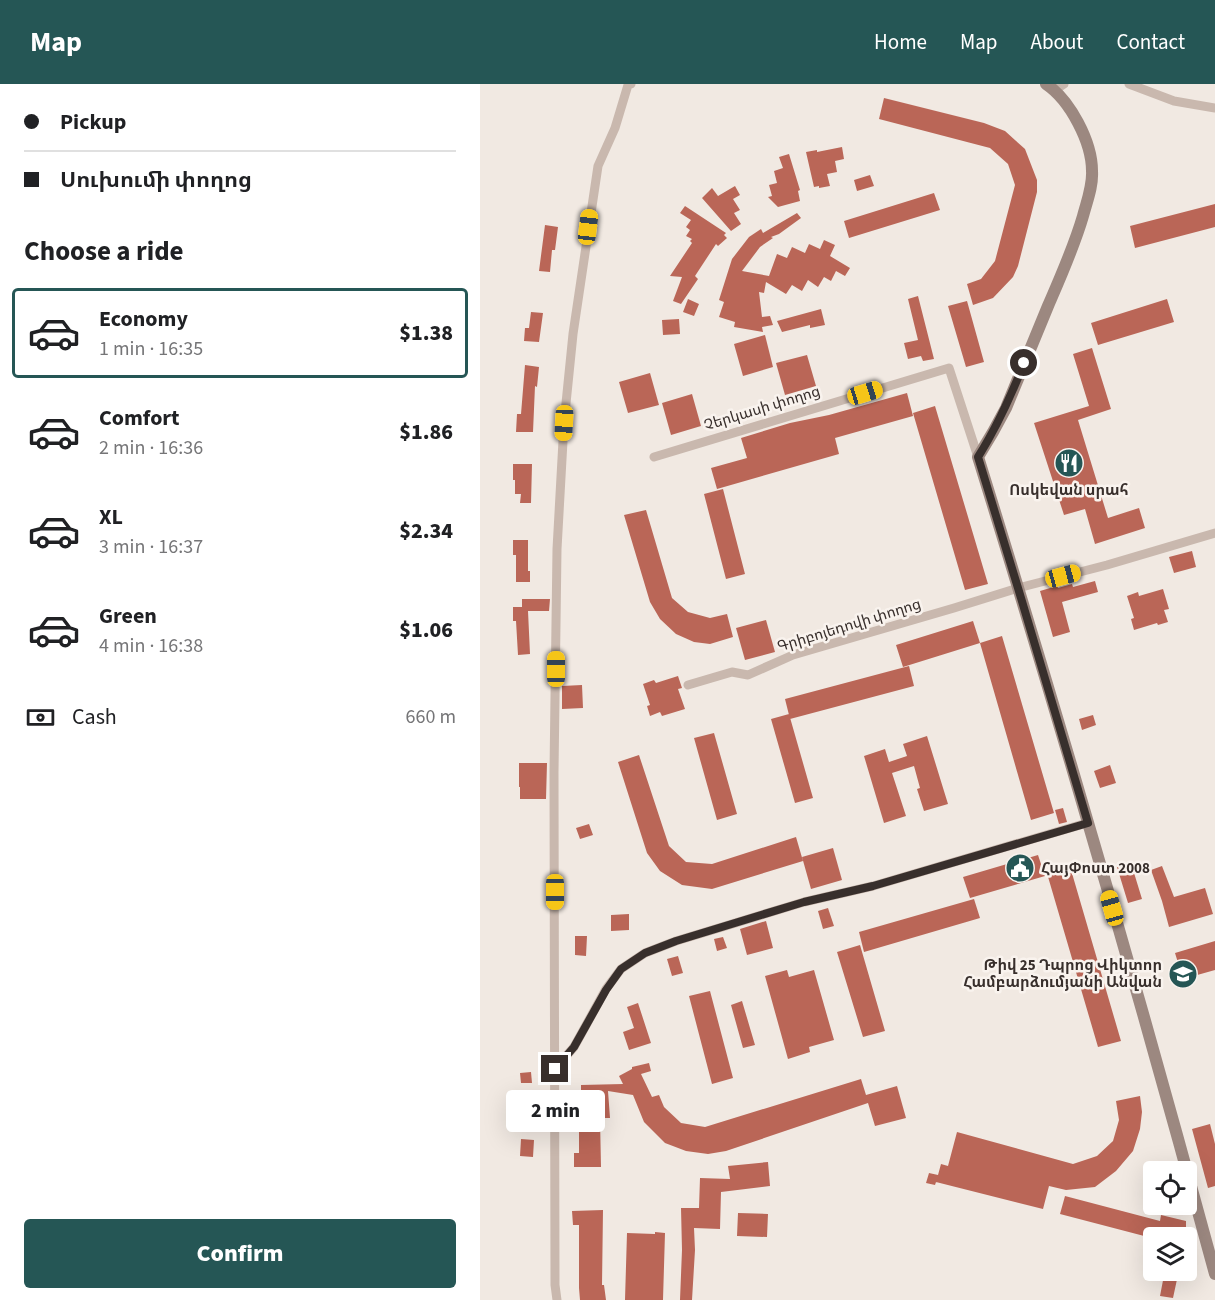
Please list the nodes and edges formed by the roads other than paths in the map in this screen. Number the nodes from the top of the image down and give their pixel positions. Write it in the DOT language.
graph roads {
  1 [pos="631,84"];
  2 [pos="1129,84"];
  3 [pos="1055,86"];
  4 [pos="1215,108"];
  5 [pos="654,457"];
  6 [pos="978,457"];
  7 [pos="1215,533"];
  8 [pos="1018,588"];
  9 [pos="688,685"];
  10 [pos="1088,823"];
  11 [pos="555,1069"];
  12 [pos="1215,1274"];
  13 [pos="557,1300"];
  1 -- 11 [label="street"];
  2 -- 4 [label="street"];
  3 -- 6 [label="street"];
  5 -- 6 [label="street, Չերկասի փողոց"];
  6 -- 8 [label="street"];
  7 -- 8 [label="street, Գրիբոյեդովի փողոց"];
  8 -- 9 [label="street, Գրիբոյեդովի փողոց"];
  8 -- 10 [label="street"];
  10 -- 11 [label="street"];
  10 -- 12 [label="street"];
  11 -- 13 [label="street"];
}
